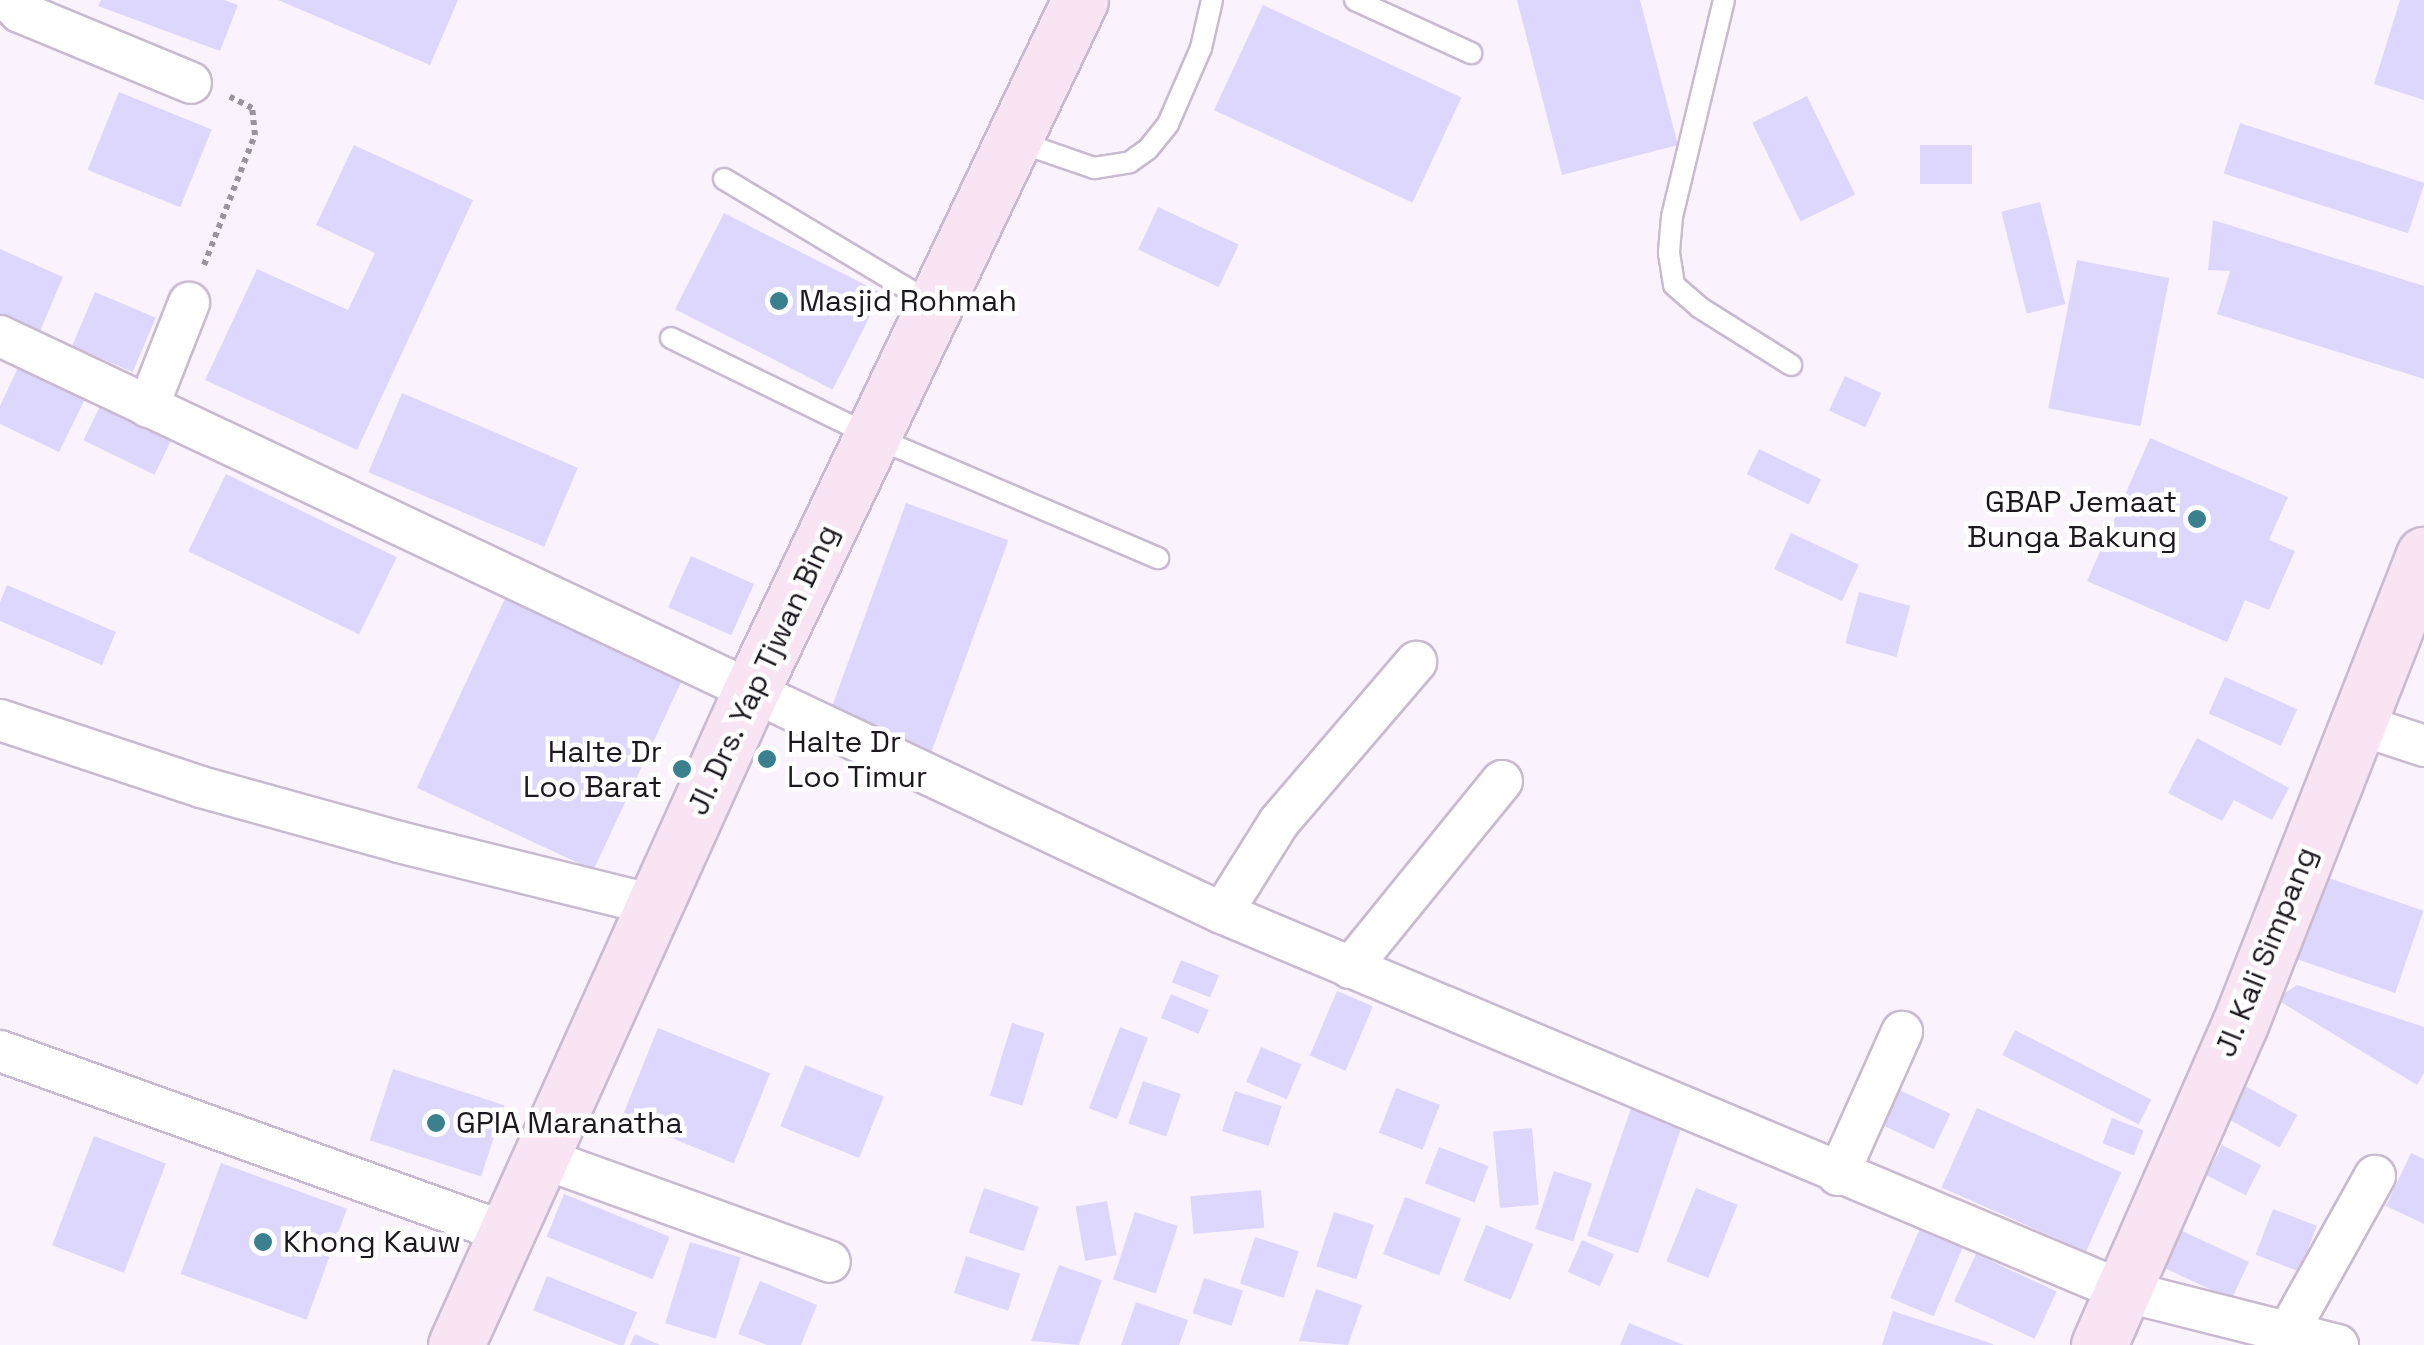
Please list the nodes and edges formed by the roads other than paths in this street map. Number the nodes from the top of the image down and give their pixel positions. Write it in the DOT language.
graph roads {
  1 [pos="8,0"];
  2 [pos="1080,0"];
  3 [pos="1212,0"];
  4 [pos="1356,0"];
  5 [pos="1724,0"];
  6 [pos="1472,53"];
  7 [pos="190,83"];
  8 [pos="1016,142"];
  9 [pos="724,179"];
  10 [pos="189,303"];
  11 [pos="937,306"];
  12 [pos="0,336"];
  13 [pos="670,338"];
  14 [pos="1792,365"];
  15 [pos="148,406"];
  16 [pos="874,437"];
  17 [pos="2424,555"];
  18 [pos="1158,558"];
  19 [pos="1416,662"];
  20 [pos="751,690"];
  21 [pos="0,720"];
  22 [pos="2358,724"];
  23 [pos="2424,746"];
  24 [pos="1502,780"];
  25 [pos="654,905"];
  26 [pos="1222,913"];
  27 [pos="1350,968"];
  28 [pos="1902,1032"];
  29 [pos="0,1051"];
  30 [pos="539,1157"];
  31 [pos="1838,1175"];
  32 [pos="2374,1176"];
  33 [pos="504,1232"];
  34 [pos="830,1262"];
  35 [pos="2120,1290"];
  36 [pos="2287,1334"];
  37 [pos="456,1345"];
  38 [pos="2099,1345"];
  39 [pos="2338,1345"];
  1 -- 7 [label="street"];
  2 -- 8 [label="street, Jl. Drs. Yap Tjwan Bing"];
  3 -- 8 [label="lane"];
  4 -- 6 [label="lane"];
  5 -- 14 [label="lane"];
  8 -- 11 [label="street, Jl. Drs. Yap Tjwan Bing"];
  9 -- 11 [label="lane"];
  10 -- 15 [label="street"];
  11 -- 16 [label="street, Jl. Drs. Yap Tjwan Bing"];
  12 -- 15 [label="street"];
  13 -- 16 [label="lane"];
  15 -- 20 [label="street"];
  16 -- 18 [label="lane"];
  16 -- 20 [label="street, Jl. Drs. Yap Tjwan Bing"];
  17 -- 22 [label="street, Jl. Kali Simpang"];
  19 -- 26 [label="street"];
  20 -- 25 [label="street, Jl. Drs. Yap Tjwan Bing"];
  20 -- 26 [label="street"];
  21 -- 25 [label="street"];
  22 -- 23 [label="street"];
  22 -- 35 [label="street, Jl. Kali Simpang"];
  24 -- 27 [label="street"];
  25 -- 30 [label="street, Jl. Drs. Yap Tjwan Bing"];
  26 -- 27 [label="street"];
  27 -- 31 [label="street"];
  28 -- 31 [label="street"];
  29 -- 33 [label="street"];
  30 -- 33 [label="street, Jl. Drs. Yap Tjwan Bing"];
  30 -- 34 [label="street"];
  31 -- 35 [label="street"];
  32 -- 36 [label="street"];
  33 -- 37 [label="street, Jl. Drs. Yap Tjwan Bing"];
  35 -- 36 [label="street"];
  35 -- 38 [label="street, Jl. Kali Simpang"];
  36 -- 39 [label="street"];
}
